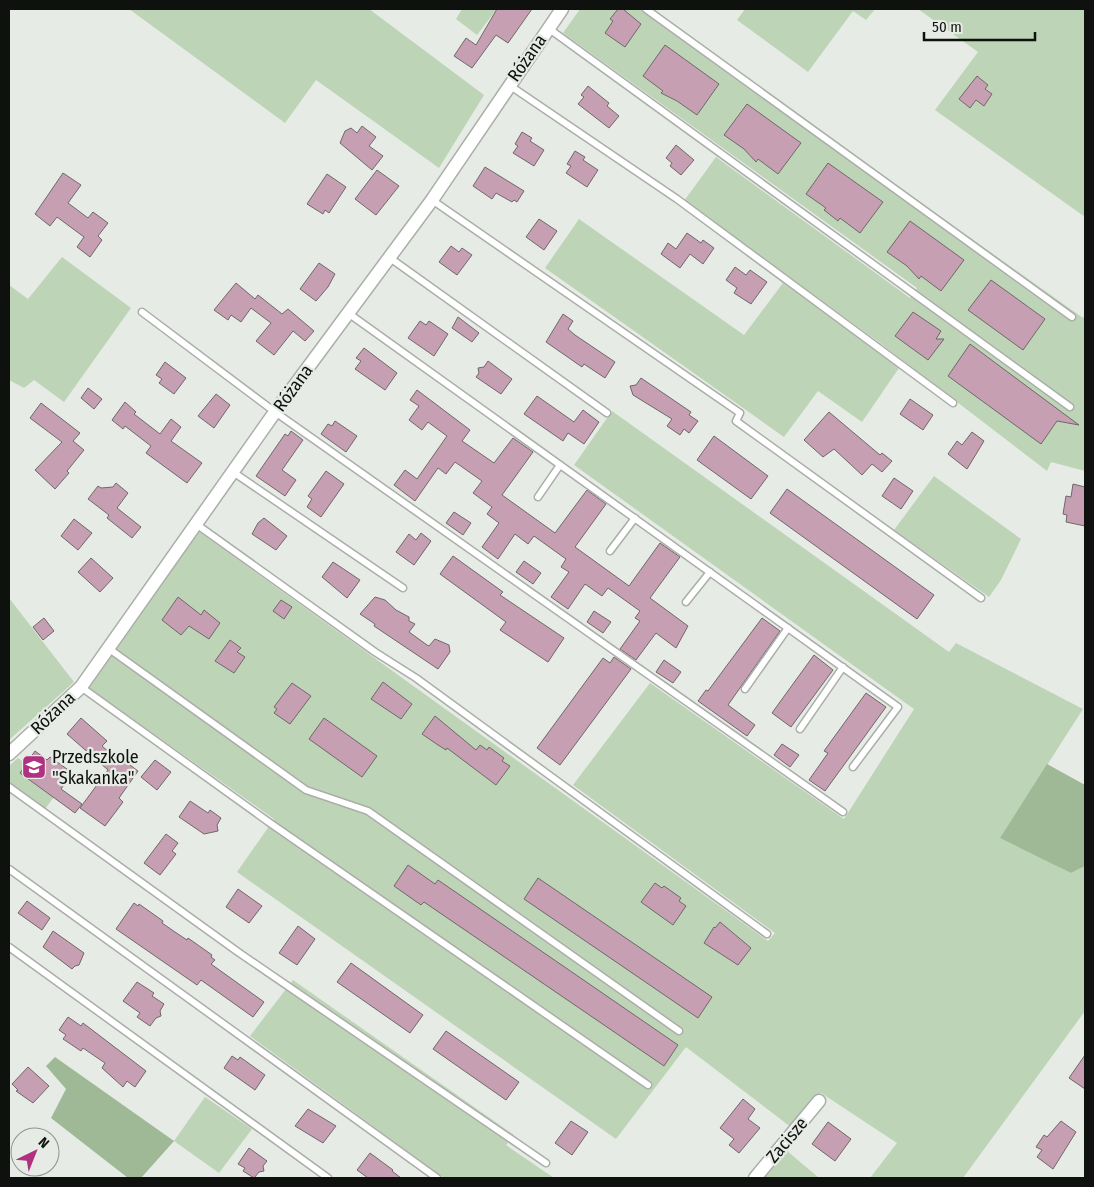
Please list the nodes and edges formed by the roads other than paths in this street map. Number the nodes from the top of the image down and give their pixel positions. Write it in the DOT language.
graph roads {
  1 [pos="562,9"];
  2 [pos="646,9"];
  3 [pos="548,28"];
  4 [pos="508,85"];
  5 [pos="432,200"];
  6 [pos="390,258"];
  7 [pos="142,312"];
  8 [pos="347,313"];
  9 [pos="1072,317"];
  10 [pos="953,404"];
  11 [pos="1070,407"];
  12 [pos="275,412"];
  13 [pos="607,413"];
  14 [pos="560,465"];
  15 [pos="233,472"];
  16 [pos="538,497"];
  17 [pos="635,518"];
  18 [pos="195,523"];
  19 [pos="610,550"];
  20 [pos="710,572"];
  21 [pos="403,588"];
  22 [pos="981,598"];
  23 [pos="686,602"];
  24 [pos="788,628"];
  25 [pos="108,648"];
  26 [pos="843,667"];
  27 [pos="81,687"];
  28 [pos="745,689"];
  29 [pos="800,729"];
  30 [pos="9,754"];
  31 [pos="853,767"];
  32 [pos="9,788"];
  33 [pos="843,812"];
  34 [pos="9,869"];
  35 [pos="767,934"];
  36 [pos="9,947"];
  37 [pos="679,1031"];
  38 [pos="648,1085"];
  39 [pos="819,1101"];
  40 [pos="546,1163"];
  41 [pos="328,1178"];
  42 [pos="436,1178"];
  43 [pos="755,1178"];
  1 -- 3 [label="street, Różana"];
  2 -- 9 [label="lane"];
  3 -- 4 [label="street, Różana"];
  3 -- 11 [label="lane"];
  4 -- 5 [label="street, Różana"];
  4 -- 10 [label="lane"];
  5 -- 6 [label="street, Różana"];
  5 -- 22 [label="lane"];
  6 -- 8 [label="street, Różana"];
  6 -- 13 [label="lane"];
  7 -- 12 [label="lane"];
  8 -- 12 [label="street, Różana"];
  8 -- 14 [label="lane"];
  12 -- 15 [label="street, Różana"];
  12 -- 33 [label="lane"];
  14 -- 16 [label="lane"];
  14 -- 17 [label="lane"];
  15 -- 18 [label="street, Różana"];
  15 -- 21 [label="lane"];
  17 -- 19 [label="lane"];
  17 -- 20 [label="lane"];
  18 -- 25 [label="street, Różana"];
  18 -- 35 [label="lane"];
  20 -- 23 [label="lane"];
  20 -- 24 [label="lane"];
  24 -- 26 [label="lane"];
  24 -- 28 [label="lane"];
  25 -- 27 [label="street, Różana"];
  25 -- 37 [label="lane"];
  26 -- 29 [label="lane"];
  26 -- 31 [label="lane"];
  27 -- 30 [label="street, Różana"];
  27 -- 38 [label="lane"];
  32 -- 40 [label="lane"];
  34 -- 42 [label="lane"];
  36 -- 41 [label="lane"];
  39 -- 43 [label="street, Zacisze"];
}
